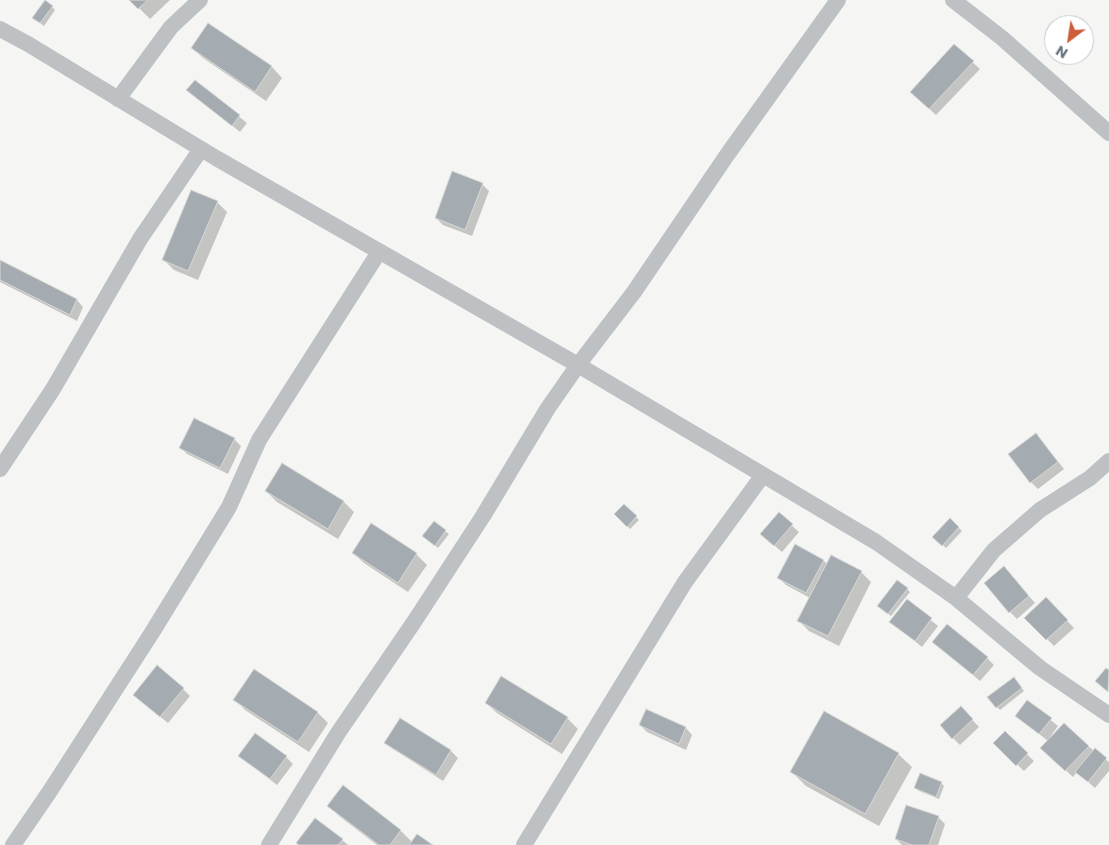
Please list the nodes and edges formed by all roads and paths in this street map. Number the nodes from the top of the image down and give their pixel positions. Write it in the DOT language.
graph roads {
  1 [pos="200,0"];
  2 [pos="838,0"];
  3 [pos="953,0"];
  4 [pos="1,33"];
  5 [pos="118,99"];
  6 [pos="1109,133"];
  7 [pos="202,149"];
  8 [pos="379,252"];
  9 [pos="578,365"];
  10 [pos="1109,461"];
  11 [pos="0,469"];
  12 [pos="763,475"];
  13 [pos="956,598"];
  14 [pos="1109,715"];
  15 [pos="13,845"];
  16 [pos="268,845"];
  17 [pos="524,845"];
  1 -- 5 [label="street"];
  2 -- 9 [label="street"];
  3 -- 6 [label="street"];
  4 -- 5 [label="street"];
  5 -- 7 [label="street"];
  7 -- 8 [label="street"];
  7 -- 11 [label="street"];
  8 -- 9 [label="street"];
  8 -- 15 [label="street"];
  9 -- 12 [label="street"];
  9 -- 16 [label="street"];
  10 -- 13 [label="street"];
  12 -- 13 [label="street"];
  12 -- 17 [label="street"];
  13 -- 14 [label="street"];
}
